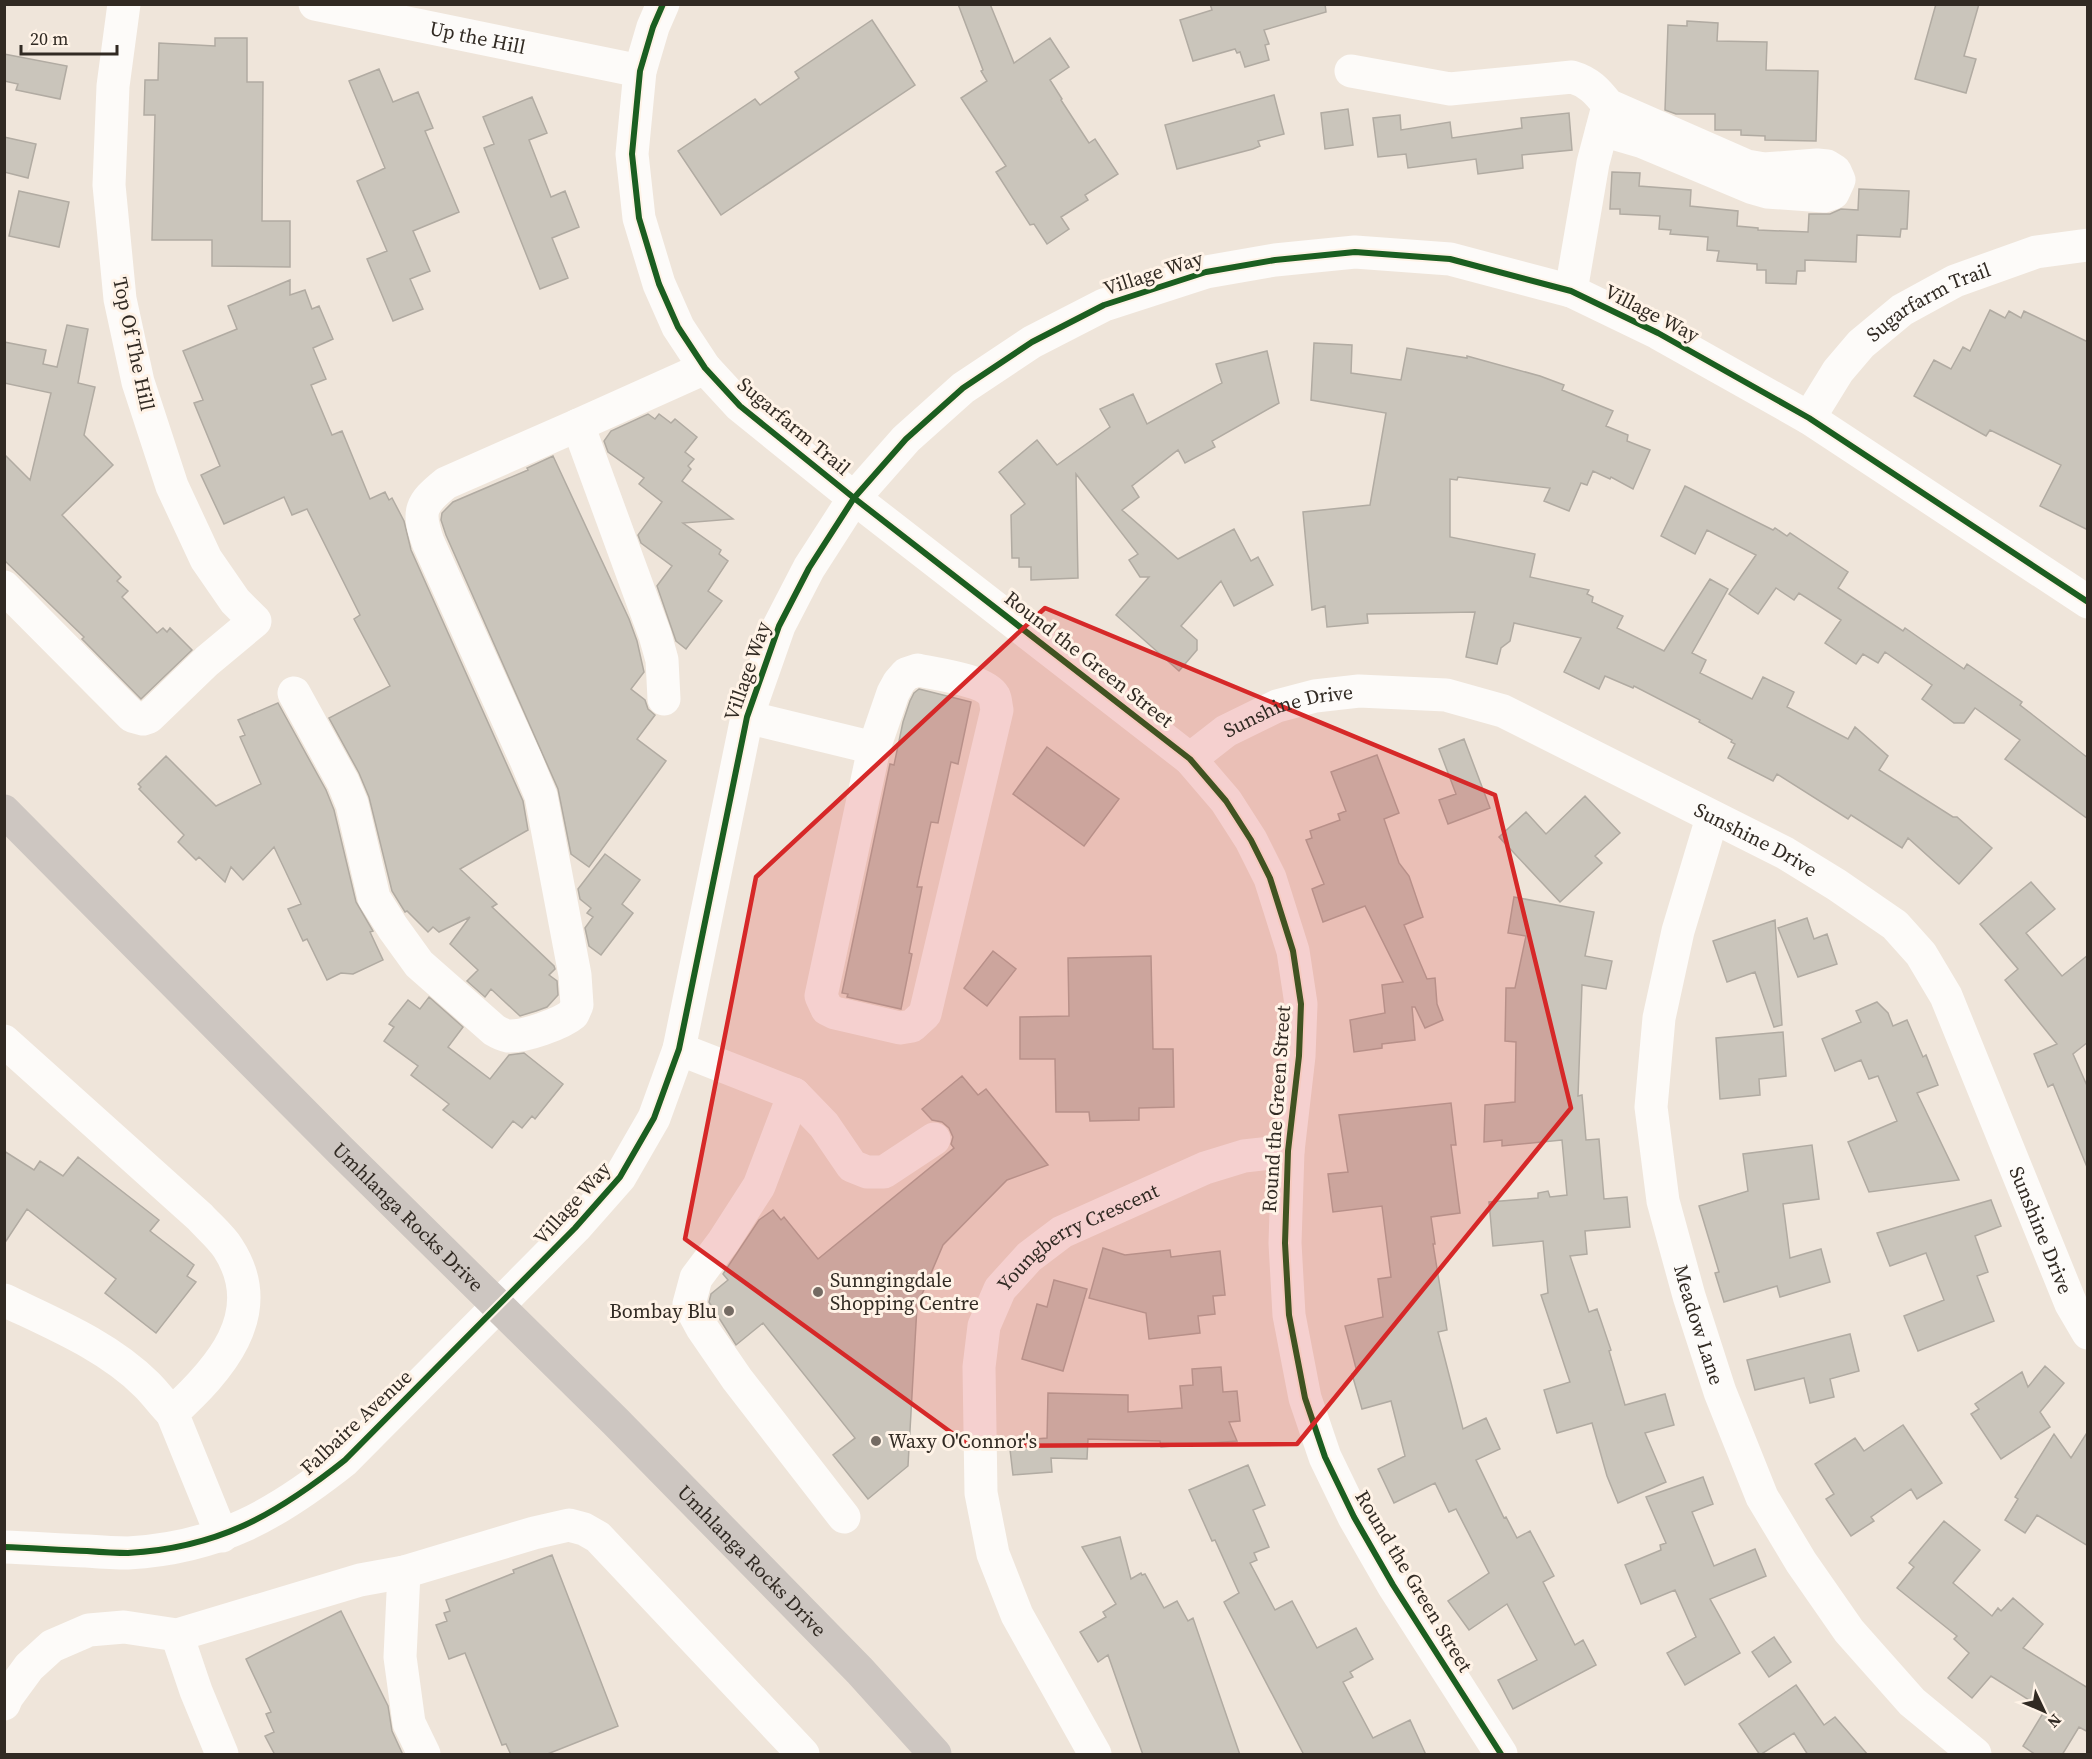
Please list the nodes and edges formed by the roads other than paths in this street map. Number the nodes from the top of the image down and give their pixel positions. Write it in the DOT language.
graph roads {
  1 [pos="124,4"];
  2 [pos="315,4"];
  3 [pos="663,4"];
  4 [pos="640,71"];
  5 [pos="1351,71"];
  6 [pos="1605,118"];
  7 [pos="2088,245"];
  8 [pos="1571,291"];
  9 [pos="705,368"];
  10 [pos="1809,418"];
  11 [pos="578,425"];
  12 [pos="854,498"];
  13 [pos="4,587"];
  14 [pos="2088,602"];
  15 [pos="294,693"];
  16 [pos="664,699"];
  17 [pos="747,717"];
  18 [pos="874,748"];
  19 [pos="1190,759"];
  20 [pos="4,811"];
  21 [pos="1712,818"];
  22 [pos="4,1041"];
  23 [pos="678,1049"];
  24 [pos="794,1094"];
  25 [pos="934,1139"];
  26 [pos="1288,1151"];
  27 [pos="4,1300"];
  28 [pos="2079,1300"];
  29 [pos="498,1306"];
  30 [pos="2088,1334"];
  31 [pos="171,1413"];
  32 [pos="844,1517"];
  33 [pos="222,1536"];
  34 [pos="4,1547"];
  35 [pos="404,1572"];
  36 [pos="177,1635"];
  37 [pos="4,1704"];
  38 [pos="222,1755"];
  39 [pos="424,1755"];
  40 [pos="803,1755"];
  41 [pos="935,1755"];
  42 [pos="1095,1755"];
  43 [pos="1501,1755"];
  44 [pos="1975,1755"];
  1 -- 13 [label="street, Top Of The Hill"];
  2 -- 4 [label="street, Up the Hill"];
  3 -- 4 [label="street, Sugarfarm Trail"];
  4 -- 9 [label="street, Sugarfarm Trail"];
  5 -- 6 [label="street"];
  6 -- 6 [label="street"];
  6 -- 8 [label="street"];
  7 -- 10 [label="street, Sugarfarm Trail"];
  8 -- 10 [label="street, Village Way"];
  8 -- 12 [label="street, Village Way"];
  9 -- 11 [label="street"];
  9 -- 12 [label="street, Sugarfarm Trail"];
  10 -- 14 [label="street, Village Way"];
  11 -- 15 [label="street"];
  11 -- 16 [label="street"];
  12 -- 17 [label="street, Village Way"];
  12 -- 19 [label="street, Round the Green Street"];
  17 -- 18 [label="street"];
  17 -- 23 [label="street, Village Way"];
  18 -- 18 [label="street"];
  19 -- 21 [label="street, Sunshine Drive"];
  19 -- 26 [label="street, Round the Green Street"];
  20 -- 29 [label="main road, Umhlanga Rocks Drive"];
  21 -- 28 [label="street, Sunshine Drive"];
  21 -- 44 [label="street, Meadow Lane"];
  22 -- 31 [label="street"];
  23 -- 24 [label="street"];
  23 -- 29 [label="street, Village Way"];
  24 -- 25 [label="street"];
  24 -- 32 [label="street"];
  26 -- 42 [label="street, Youngberry Crescent"];
  26 -- 43 [label="street, Round the Green Street"];
  27 -- 31 [label="street"];
  28 -- 30 [label="street, Sunshine Drive"];
  29 -- 33 [label="street, Falbaire Avenue"];
  29 -- 41 [label="main road, Umhlanga Rocks Drive"];
  31 -- 33 [label="street"];
  33 -- 34 [label="street, Falbaire Avenue"];
  35 -- 36 [label="street"];
  35 -- 39 [label="street"];
  35 -- 40 [label="street"];
  36 -- 37 [label="street"];
  36 -- 38 [label="street"];
}
